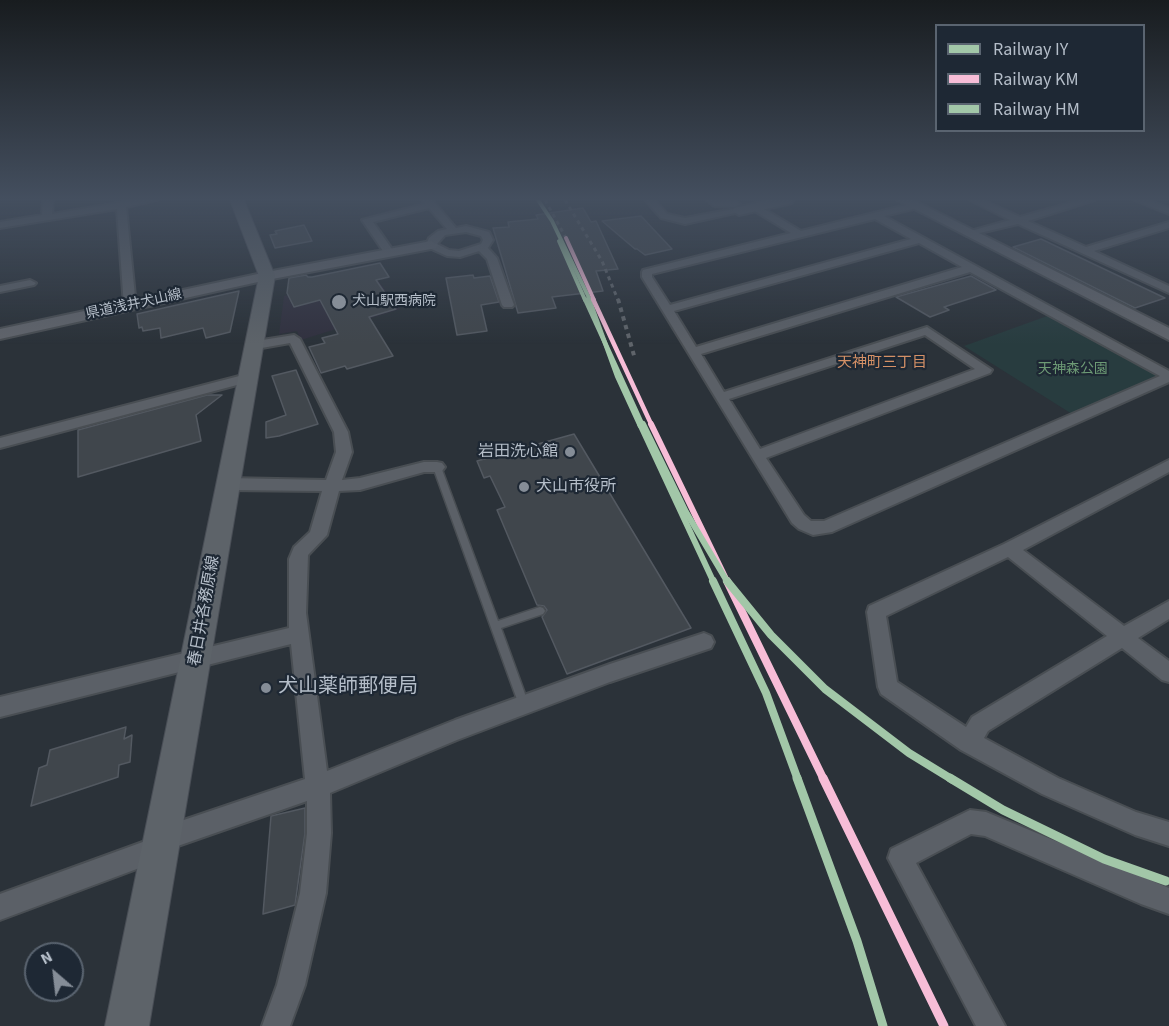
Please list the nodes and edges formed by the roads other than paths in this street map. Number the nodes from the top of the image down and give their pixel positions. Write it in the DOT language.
graph roads {
  1 [pos="125,248"];
  2 [pos="256,248"];
  3 [pos="386,248"];
  4 [pos="414,248"];
  5 [pos="434,248"];
  6 [pos="481,248"];
  7 [pos="743,248"];
  8 [pos="890,248"];
  9 [pos="933,248"];
  10 [pos="998,248"];
  11 [pos="1078,248"];
  12 [pos="1095,248"];
  13 [pos="1085,251"];
  14 [pos="389,252"];
  15 [pos="970,268"];
  16 [pos="267,276"];
  17 [pos="30,283"];
  18 [pos="0,289"];
  19 [pos="1169,290"];
  20 [pos="508,305"];
  21 [pos="130,306"];
  22 [pos="668,309"];
  23 [pos="0,334"];
  24 [pos="1169,335"];
  25 [pos="256,345"];
  26 [pos="694,352"];
  27 [pos="1169,376"];
  28 [pos="248,378"];
  29 [pos="722,398"];
  30 [pos="0,442"];
  31 [pos="757,456"];
  32 [pos="1169,465"];
  33 [pos="436,467"];
  34 [pos="228,484"];
  35 [pos="332,486"];
  36 [pos="1010,549"];
  37 [pos="1169,609"];
  38 [pos="540,611"];
  39 [pos="496,626"];
  40 [pos="299,634"];
  41 [pos="1122,638"];
  42 [pos="704,642"];
  43 [pos="197,657"];
  44 [pos="1169,673"];
  45 [pos="524,705"];
  46 [pos="0,707"];
  47 [pos="969,742"];
  48 [pos="318,786"];
  49 [pos="1169,834"];
  50 [pos="162,843"];
  51 [pos="1169,901"];
  52 [pos="0,907"];
  53 [pos="127,1026"];
  54 [pos="276,1026"];
  55 [pos="991,1026"];
  1 -- 21 [label="street"];
  2 -- 16 [label="main road"];
  3 -- 14 [label="street"];
  4 -- 14 [label="main road, 県道浅井犬山線"];
  5 -- 6 [label="street"];
  6 -- 20 [label="street"];
  7 -- 22 [label="street"];
  8 -- 22 [label="street"];
  9 -- 15 [label="street"];
  10 -- 24 [label="main road"];
  11 -- 13 [label="street"];
  12 -- 13 [label="street"];
  13 -- 19 [label="street"];
  14 -- 16 [label="main road, 県道浅井犬山線"];
  15 -- 26 [label="street"];
  15 -- 27 [label="street"];
  16 -- 21 [label="main road, 県道浅井犬山線"];
  16 -- 25 [label="main road, 春日井各務原線"];
  17 -- 18 [label="street"];
  21 -- 23 [label="main road, 県道浅井犬山線"];
  22 -- 26 [label="street"];
  25 -- 28 [label="main road, 春日井各務原線"];
  25 -- 35 [label="street"];
  26 -- 29 [label="street"];
  27 -- 31 [label="street"];
  28 -- 30 [label="street"];
  28 -- 34 [label="main road, 春日井各務原線"];
  29 -- 31 [label="street"];
  29 -- 31 [label="street"];
  32 -- 36 [label="street"];
  33 -- 35 [label="street"];
  33 -- 39 [label="lane"];
  34 -- 35 [label="street"];
  34 -- 43 [label="main road, 春日井各務原線"];
  35 -- 40 [label="street"];
  36 -- 41 [label="street"];
  36 -- 47 [label="street"];
  37 -- 41 [label="street"];
  38 -- 39 [label="lane"];
  39 -- 45 [label="lane"];
  40 -- 43 [label="street"];
  40 -- 48 [label="street"];
  41 -- 44 [label="street"];
  41 -- 47 [label="street"];
  42 -- 45 [label="street"];
  43 -- 46 [label="street"];
  43 -- 50 [label="main road, 春日井各務原線"];
  45 -- 48 [label="street"];
  47 -- 49 [label="street"];
  48 -- 50 [label="street"];
  48 -- 54 [label="street"];
  50 -- 52 [label="street"];
  50 -- 53 [label="main road, 春日井各務原線"];
  51 -- 55 [label="street"];
}
